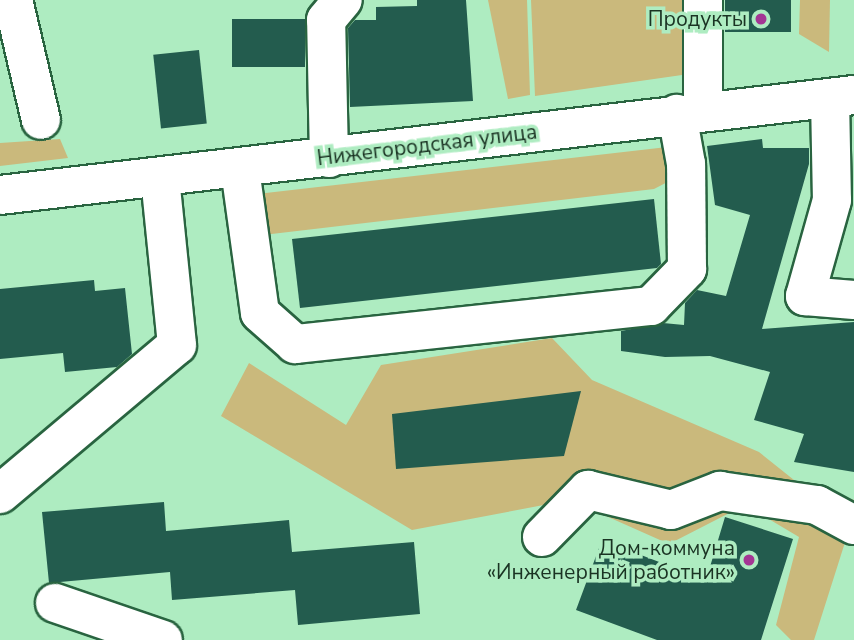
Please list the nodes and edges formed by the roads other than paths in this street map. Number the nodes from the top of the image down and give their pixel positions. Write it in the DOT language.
graph roads {
  1 [pos="13,0"];
  2 [pos="343,0"];
  3 [pos="703,0"];
  4 [pos="842,97"];
  5 [pos="690,113"];
  6 [pos="41,120"];
  7 [pos="329,158"];
  8 [pos="240,169"];
  9 [pos="160,178"];
  10 [pos="0,195"];
  11 [pos="854,300"];
  12 [pos="0,494"];
  13 [pos="854,525"];
  14 [pos="542,537"];
  15 [pos="55,603"];
  16 [pos="163,640"];
  1 -- 6 [label="street"];
  2 -- 7 [label="street"];
  3 -- 5 [label="street"];
  4 -- 5 [label="street, Нижегородская улица"];
  4 -- 11 [label="street"];
  5 -- 7 [label="street, Нижегородская улица"];
  5 -- 8 [label="street"];
  7 -- 8 [label="street, Нижегородская улица"];
  8 -- 9 [label="street, Нижегородская улица"];
  9 -- 10 [label="street, Нижегородская улица"];
  9 -- 12 [label="street"];
  13 -- 14 [label="street"];
  15 -- 16 [label="street"];
}
